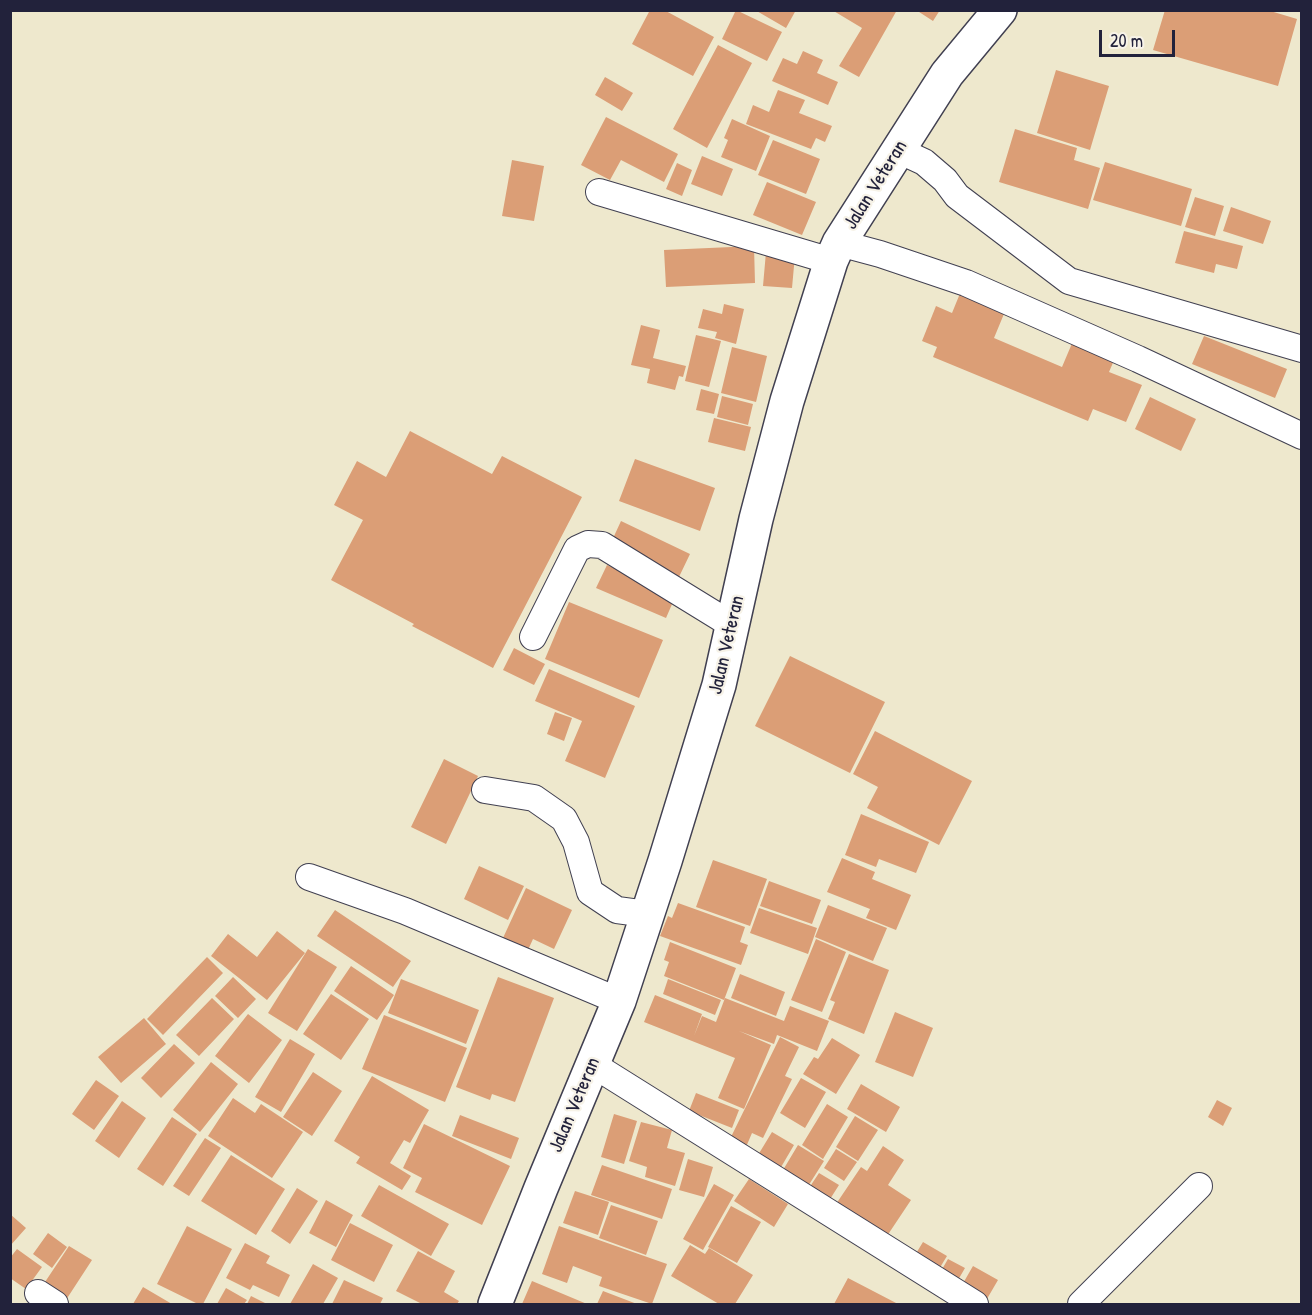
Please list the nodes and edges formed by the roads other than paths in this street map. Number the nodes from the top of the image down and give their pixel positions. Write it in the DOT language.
graph roads {
  1 [pos="1000,10"];
  2 [pos="898,150"];
  3 [pos="599,192"];
  4 [pos="835,252"];
  5 [pos="1302,349"];
  6 [pos="1302,436"];
  7 [pos="732,625"];
  8 [pos="533,637"];
  9 [pos="485,790"];
  10 [pos="309,877"];
  11 [pos="647,914"];
  12 [pos="619,1001"];
  13 [pos="592,1064"];
  14 [pos="1199,1186"];
  15 [pos="495,1305"];
  16 [pos="975,1305"];
  17 [pos="1081,1305"];
  1 -- 2 [label="highway, Jalan Veteran"];
  2 -- 4 [label="highway, Jalan Veteran"];
  2 -- 5 [label="street"];
  3 -- 4 [label="street"];
  4 -- 6 [label="street"];
  4 -- 7 [label="highway, Jalan Veteran"];
  7 -- 8 [label="street"];
  7 -- 11 [label="highway, Jalan Veteran"];
  9 -- 11 [label="street"];
  10 -- 12 [label="street"];
  11 -- 12 [label="highway, Jalan Veteran"];
  12 -- 13 [label="highway, Jalan Veteran"];
  13 -- 15 [label="highway, Jalan Veteran"];
  13 -- 16 [label="street"];
  14 -- 17 [label="street"];
}
